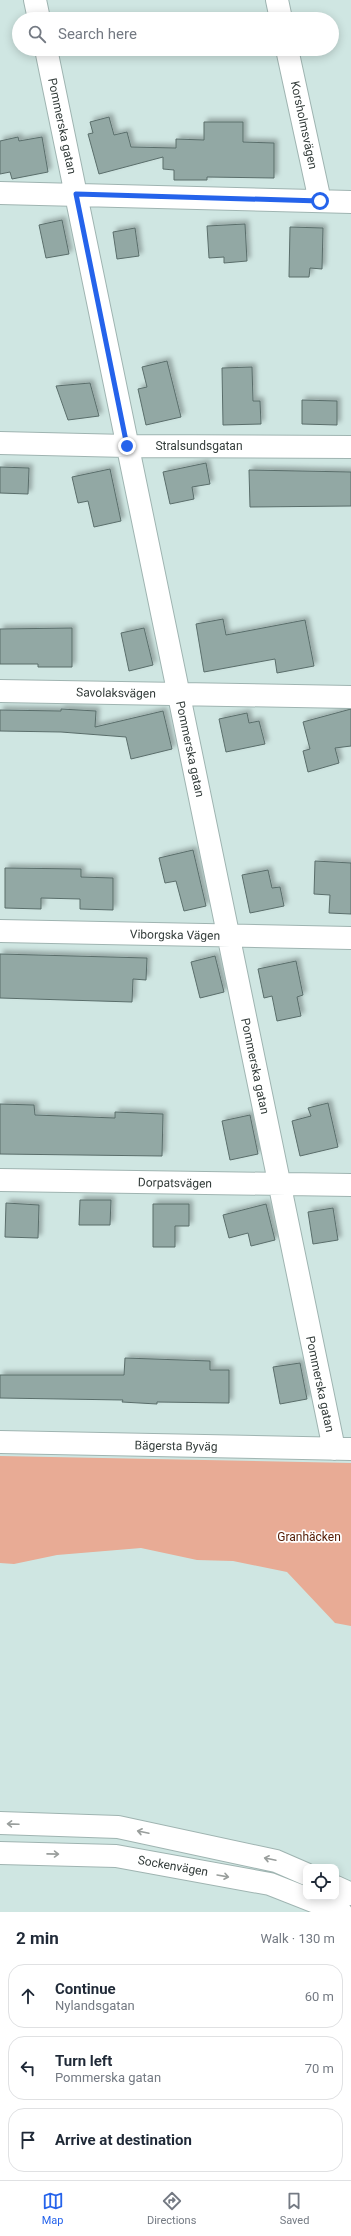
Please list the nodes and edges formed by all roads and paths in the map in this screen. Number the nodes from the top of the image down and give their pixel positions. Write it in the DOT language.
graph roads {
  1 [pos="36,0"];
  2 [pos="277,0"];
  3 [pos="38,12"];
  4 [pos="280,12"];
  5 [pos="47,56"];
  6 [pos="289,56"];
  7 [pos="0,193"];
  8 [pos="76,194"];
  9 [pos="320,201"];
  10 [pos="351,202"];
  11 [pos="0,443"];
  12 [pos="127,446"];
  13 [pos="351,447"];
  14 [pos="0,691"];
  15 [pos="179,695"];
  16 [pos="351,697"];
  17 [pos="0,931"];
  18 [pos="228,936"];
  19 [pos="351,938"];
  20 [pos="0,1180"];
  21 [pos="279,1184"];
  22 [pos="351,1185"];
  23 [pos="0,1442"];
  24 [pos="342,1449"];
  25 [pos="0,1823"];
  26 [pos="0,1853"];
  27 [pos="303,1873"];
  28 [pos="339,1888"];
  29 [pos="351,1894"];
  30 [pos="341,1912"];
  1 -- 3 [label="street"];
  2 -- 4 [label="street"];
  5 -- 8 [label="street, Pommerska gatan"];
  6 -- 9 [label="street, Korsholmsvägen"];
  7 -- 8 [label="street"];
  8 -- 9 [label="street"];
  8 -- 12 [label="street, Pommerska gatan"];
  9 -- 10 [label="street"];
  11 -- 12 [label="street, Stralsundsgatan"];
  12 -- 13 [label="street, Stralsundsgatan"];
  12 -- 15 [label="street, Pommerska gatan"];
  14 -- 15 [label="street, Savolaksvägen"];
  15 -- 16 [label="street, Savolaksvägen"];
  15 -- 18 [label="street, Pommerska gatan"];
  17 -- 18 [label="street, Viborgska Vägen"];
  18 -- 19 [label="street, Viborgska Vägen"];
  18 -- 21 [label="street, Pommerska gatan"];
  20 -- 21 [label="street, Dorpatsvägen"];
  21 -- 22 [label="street, Dorpatsvägen"];
  21 -- 24 [label="street, Pommerska gatan"];
  23 -- 24 [label="street, Bägersta Byväg"];
  27 -- 25 [label="street, one-way"];
  26 -- 30 [label="street, Sockenvägen, one-way"];
  28 -- 29 [label="street"];
}
